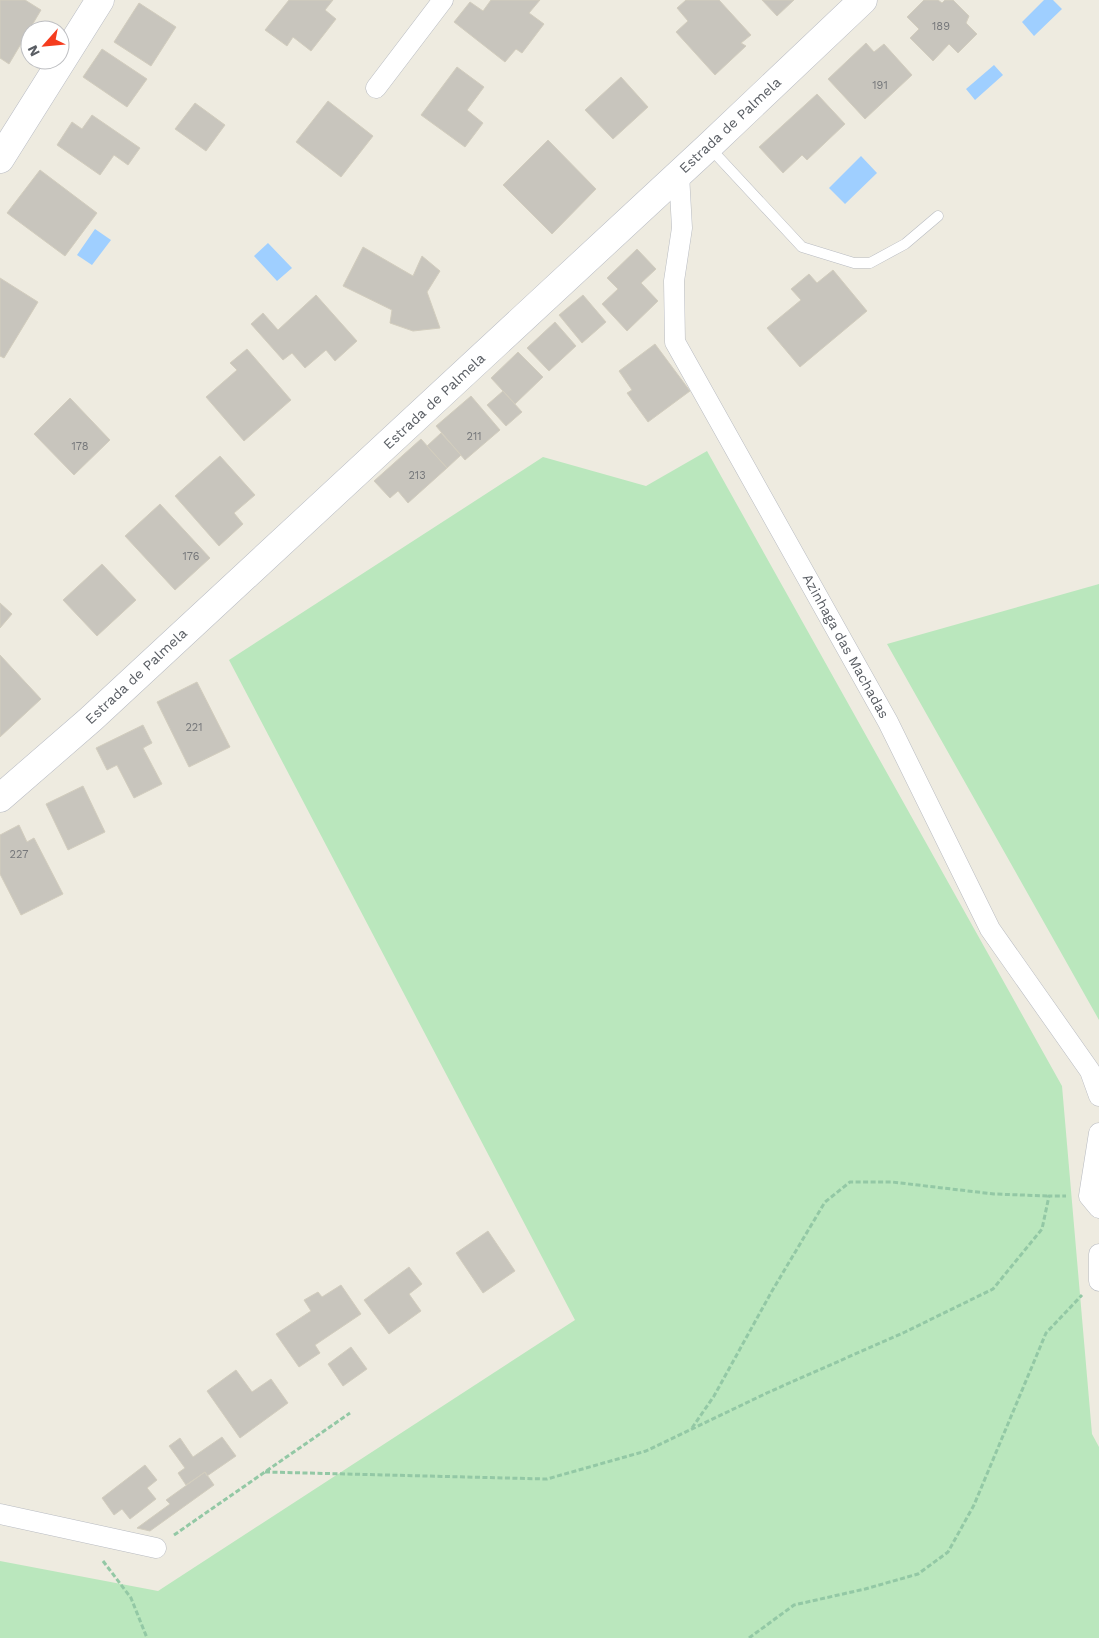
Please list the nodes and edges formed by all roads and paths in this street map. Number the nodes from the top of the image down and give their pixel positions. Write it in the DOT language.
graph roads {
  1 [pos="100,0"];
  2 [pos="442,0"];
  3 [pos="863,0"];
  4 [pos="376,88"];
  5 [pos="708,146"];
  6 [pos="0,159"];
  7 [pos="679,174"];
  8 [pos="938,216"];
  9 [pos="0,798"];
  10 [pos="1099,1096"];
  11 [pos="1099,1134"];
  12 [pos="1049,1196"];
  13 [pos="1094,1202"];
  14 [pos="1099,1254"];
  15 [pos="1099,1280"];
  16 [pos="350,1412"];
  17 [pos="692,1429"];
  18 [pos="265,1472"];
  19 [pos="0,1514"];
  20 [pos="84,1533"];
  21 [pos="156,1548"];
  22 [pos="147,1638"];
  23 [pos="749,1638"];
  1 -- 6 [label="street"];
  2 -- 4 [label="street"];
  3 -- 5 [label="street, Estrada de Palmela"];
  5 -- 7 [label="street, Estrada de Palmela"];
  5 -- 8 [label="lane"];
  7 -- 9 [label="street, Estrada de Palmela"];
  7 -- 10 [label="street, Azinhaga das Machadas"];
  11 -- 13 [label="street"];
  12 -- 13 [label="path"];
  12 -- 17 [label="path"];
  12 -- 17 [label="path"];
  14 -- 15 [label="street"];
  15 -- 23 [label="path"];
  16 -- 18 [label="path"];
  17 -- 18 [label="path"];
  18 -- 21 [label="path"];
  19 -- 20 [label="street"];
  20 -- 21 [label="street"];
  20 -- 22 [label="path"];
}
